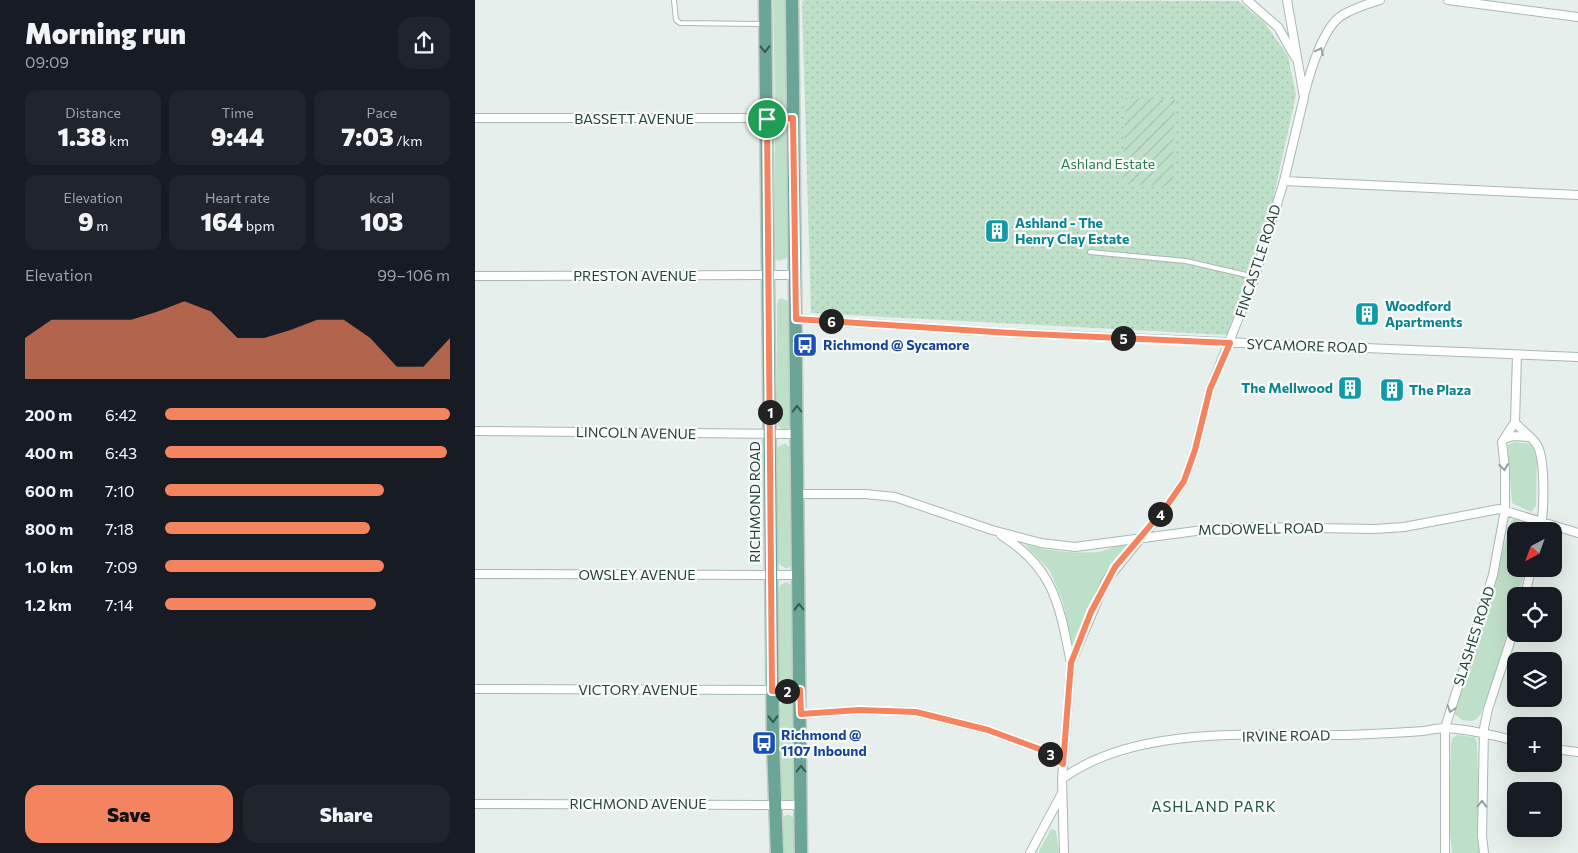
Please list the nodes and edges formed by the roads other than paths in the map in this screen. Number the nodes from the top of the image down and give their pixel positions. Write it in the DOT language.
graph roads {
  1 [pos="674,0"];
  2 [pos="765,0"];
  3 [pos="793,0"];
  4 [pos="1247,0"];
  5 [pos="1287,0"];
  6 [pos="1380,0"];
  7 [pos="1448,0"];
  8 [pos="1578,17"];
  9 [pos="765,24"];
  10 [pos="1299,68"];
  11 [pos="1304,97"];
  12 [pos="475,118"];
  13 [pos="793,118"];
  14 [pos="767,119"];
  15 [pos="1283,181"];
  16 [pos="1578,195"];
  17 [pos="1090,252"];
  18 [pos="795,275"];
  19 [pos="475,276"];
  20 [pos="768,276"];
  21 [pos="1255,277"];
  22 [pos="796,319"];
  23 [pos="1230,343"];
  24 [pos="1517,355"];
  25 [pos="1578,357"];
  26 [pos="1515,422"];
  27 [pos="475,431"];
  28 [pos="770,434"];
  29 [pos="797,434"];
  30 [pos="1531,438"];
  31 [pos="1504,439"];
  32 [pos="798,494"];
  33 [pos="1505,510"];
  34 [pos="1543,521"];
  35 [pos="993,530"];
  36 [pos="1578,533"];
  37 [pos="1141,536"];
  38 [pos="475,574"];
  39 [pos="798,575"];
  40 [pos="771,576"];
  41 [pos="1510,642"];
  42 [pos="1071,663"];
  43 [pos="475,689"];
  44 [pos="800,690"];
  45 [pos="772,691"];
  46 [pos="801,714"];
  47 [pos="1445,728"];
  48 [pos="1484,733"];
  49 [pos="1507,739"];
  50 [pos="1562,750"];
  51 [pos="1578,752"];
  52 [pos="1063,764"];
  53 [pos="1062,779"];
  54 [pos="1062,794"];
  55 [pos="475,804"];
  56 [pos="774,804"];
  57 [pos="801,805"];
  58 [pos="777,853"];
  59 [pos="801,853"];
  60 [pos="1030,853"];
  61 [pos="1064,853"];
  62 [pos="1445,853"];
  63 [pos="1484,853"];
  1 -- 9 [label="lane"];
  2 -- 9 [label="main road, RICHMOND ROAD"];
  3 -- 13 [label="main road"];
  4 -- 10 [label="street"];
  5 -- 10 [label="street, FINCASTLE ROAD"];
  11 -- 6 [label="street, one-way"];
  7 -- 8 [label="street"];
  9 -- 14 [label="main road, RICHMOND ROAD, one-way"];
  10 -- 11 [label="street, FINCASTLE ROAD"];
  11 -- 15 [label="street, FINCASTLE ROAD"];
  12 -- 14 [label="street, BASSETT AVENUE"];
  13 -- 14 [label="street, BASSETT AVENUE"];
  13 -- 18 [label="main road"];
  14 -- 20 [label="main road, RICHMOND ROAD"];
  15 -- 16 [label="street"];
  15 -- 21 [label="street, FINCASTLE ROAD"];
  17 -- 21 [label="lane"];
  18 -- 20 [label="street, PRESTON AVENUE"];
  18 -- 22 [label="main road"];
  19 -- 20 [label="street, PRESTON AVENUE"];
  20 -- 28 [label="main road, RICHMOND ROAD"];
  21 -- 23 [label="street, FINCASTLE ROAD"];
  22 -- 23 [label="street, SYCAMORE ROAD"];
  29 -- 22 [label="main road, one-way"];
  23 -- 24 [label="street, SYCAMORE ROAD"];
  23 -- 37 [label="street, FINCASTLE ROAD"];
  24 -- 25 [label="street, SYCAMORE ROAD"];
  24 -- 26 [label="street"];
  26 -- 30 [label="street"];
  26 -- 31 [label="street"];
  27 -- 28 [label="street, LINCOLN AVENUE"];
  28 -- 29 [label="street, LINCOLN AVENUE"];
  28 -- 40 [label="main road, RICHMOND ROAD"];
  29 -- 32 [label="main road"];
  30 -- 31 [label="street"];
  30 -- 34 [label="street"];
  31 -- 33 [label="street, SLASHES ROAD, one-way"];
  32 -- 35 [label="street, MCDOWELL ROAD"];
  32 -- 39 [label="main road"];
  33 -- 34 [label="street, MCDOWELL ROAD"];
  33 -- 37 [label="street, MCDOWELL ROAD"];
  33 -- 47 [label="street, SLASHES ROAD, one-way"];
  34 -- 36 [label="street, MCDOWELL ROAD"];
  35 -- 37 [label="street, MCDOWELL ROAD"];
  35 -- 42 [label="street, FINCASTLE ROAD"];
  37 -- 42 [label="street, FINCASTLE ROAD"];
  38 -- 40 [label="street, OWSLEY AVENUE"];
  39 -- 40 [label="street, OWSLEY AVENUE"];
  44 -- 39 [label="main road, one-way"];
  40 -- 45 [label="main road, RICHMOND ROAD"];
  41 -- 48 [label="street"];
  42 -- 52 [label="street, FINCASTLE ROAD"];
  43 -- 45 [label="street, VICTORY AVENUE"];
  44 -- 45 [label="street, VICTORY AVENUE"];
  44 -- 46 [label="main road"];
  45 -- 56 [label="main road, RICHMOND ROAD, one-way"];
  46 -- 52 [label="street"];
  57 -- 46 [label="main road, one-way"];
  47 -- 48 [label="street, IRVINE ROAD"];
  47 -- 53 [label="street, IRVINE ROAD"];
  47 -- 62 [label="street, SLASHES ROAD"];
  48 -- 49 [label="street, IRVINE ROAD"];
  63 -- 48 [label="street, one-way"];
  50 -- 51 [label="street"];
  52 -- 53 [label="street, FINCASTLE ROAD"];
  53 -- 54 [label="street, FINCASTLE ROAD"];
  54 -- 60 [label="street"];
  54 -- 61 [label="street, FINCASTLE ROAD"];
  55 -- 56 [label="street, RICHMOND AVENUE"];
  56 -- 57 [label="street, RICHMOND AVENUE"];
  56 -- 58 [label="main road, RICHMOND ROAD"];
  57 -- 59 [label="main road"];
}
